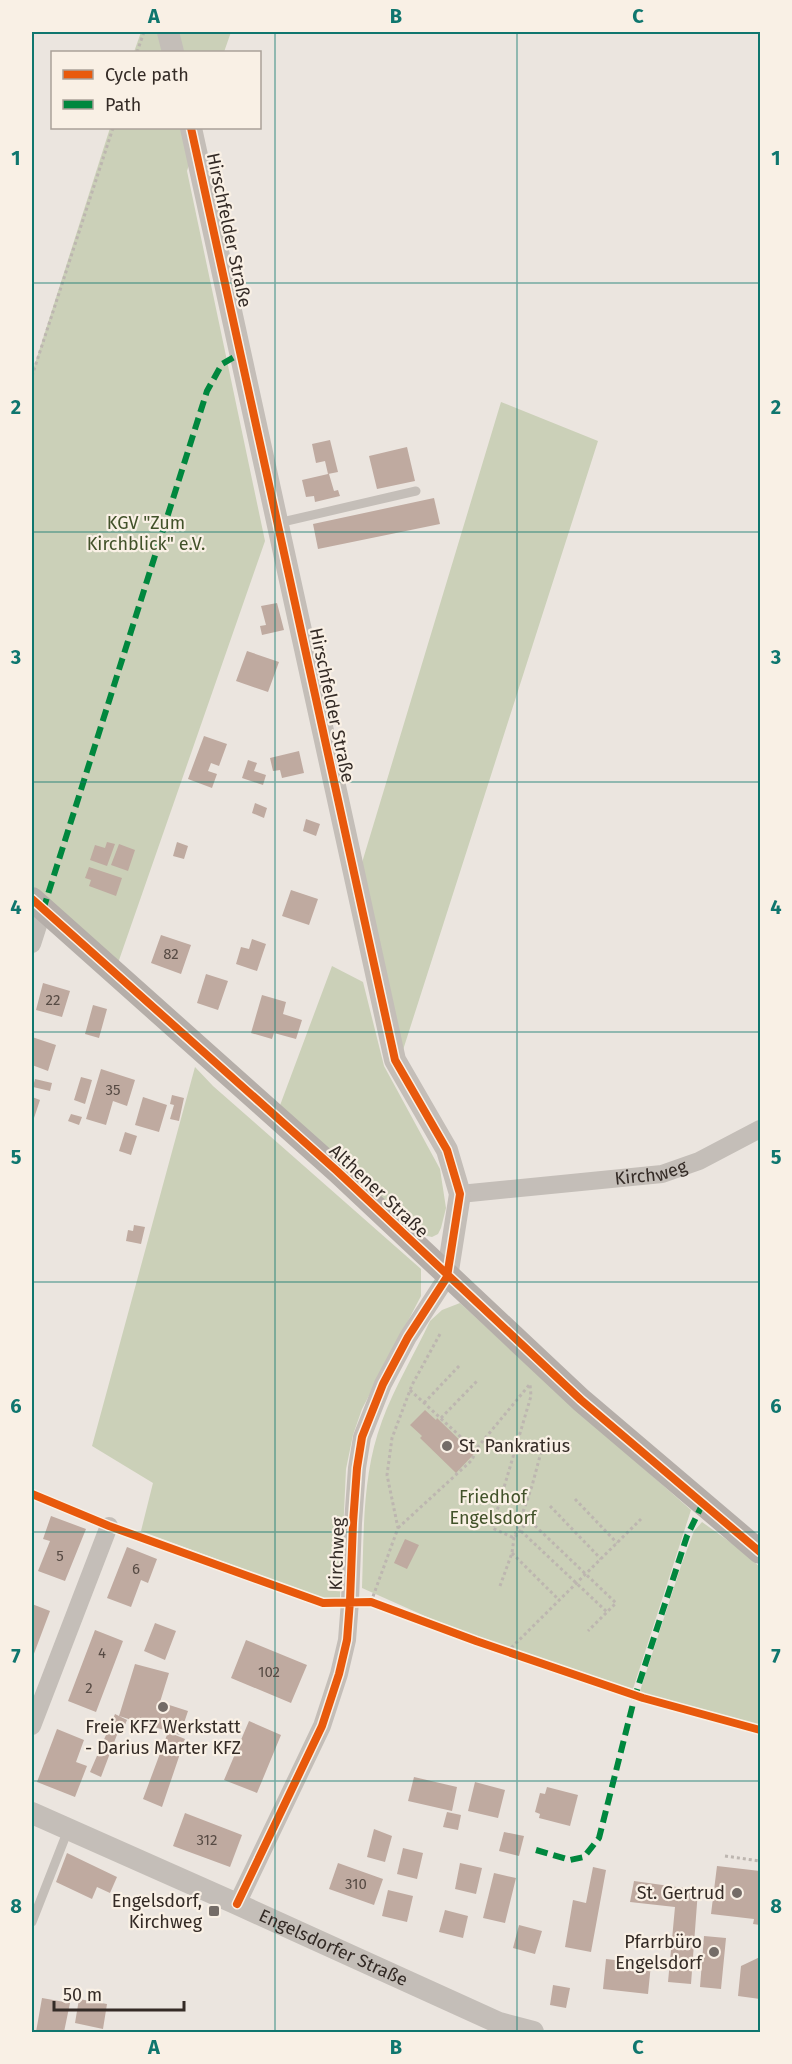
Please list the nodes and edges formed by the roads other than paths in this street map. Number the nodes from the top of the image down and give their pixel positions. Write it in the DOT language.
graph roads {
  1 [pos="168,32"];
  2 [pos="173,51"];
  3 [pos="191,129"];
  4 [pos="416,491"];
  5 [pos="278,523"];
  6 [pos="37,904"];
  7 [pos="32,944"];
  8 [pos="760,1129"];
  9 [pos="460,1194"];
  10 [pos="447,1276"];
  11 [pos="109,1526"];
  12 [pos="760,1552"];
  13 [pos="32,1726"];
  14 [pos="32,1814"];
  15 [pos="69,1830"];
  16 [pos="237,1904"];
  17 [pos="32,1922"];
  18 [pos="533,2032"];
  1 -- 2 [label="street"];
  3 -- 5 [label="street, Hirschfelder Straße"];
  4 -- 5 [label="lane"];
  5 -- 9 [label="street, Hirschfelder Straße"];
  6 -- 7 [label="street"];
  6 -- 10 [label="main road, Althener Straße"];
  8 -- 9 [label="street, Kirchweg"];
  9 -- 10 [label="street, Hirschfelder Straße"];
  10 -- 12 [label="main road, Althener Straße"];
  10 -- 16 [label="street, Kirchweg"];
  11 -- 13 [label="street"];
  14 -- 15 [label="street, Engelsdorfer Straße"];
  15 -- 16 [label="street, Engelsdorfer Straße"];
  15 -- 17 [label="lane"];
  16 -- 18 [label="street, Engelsdorfer Straße"];
}
